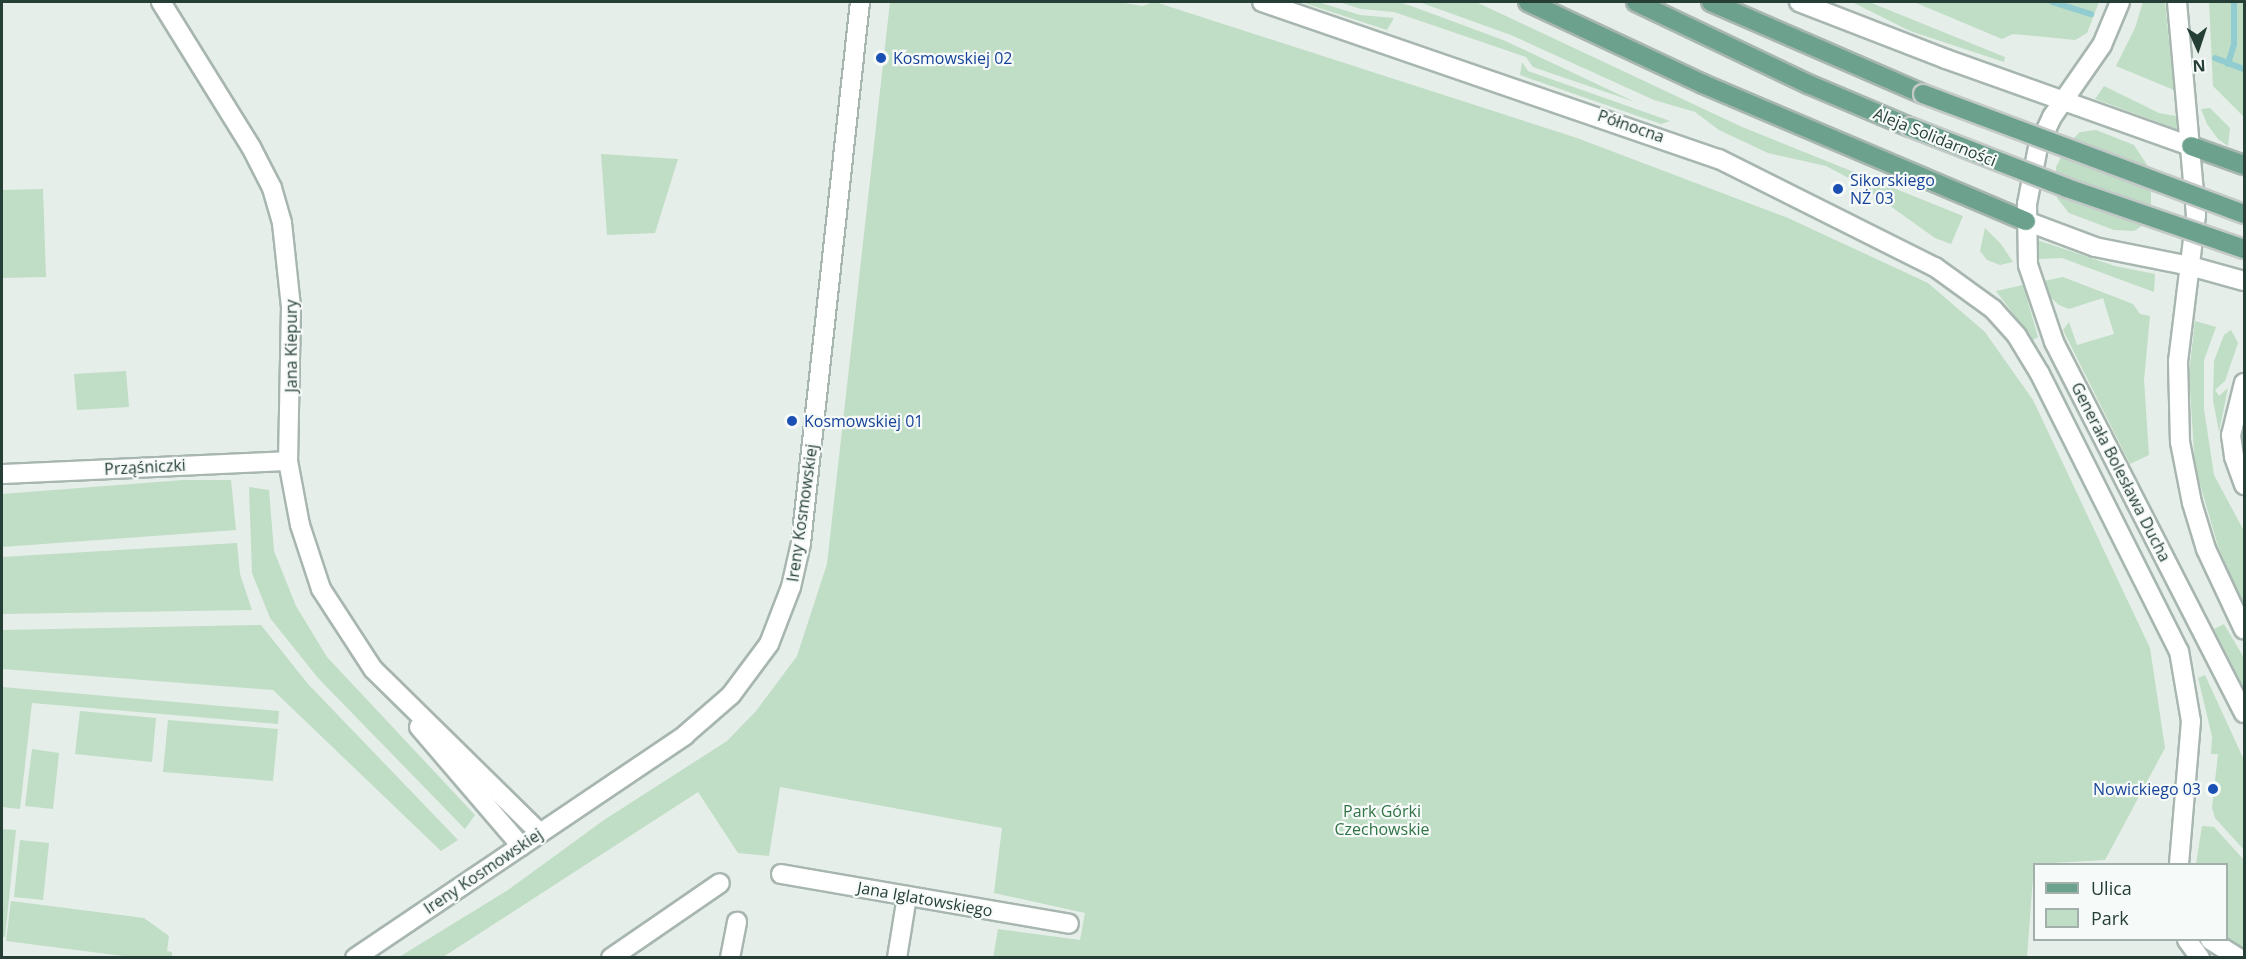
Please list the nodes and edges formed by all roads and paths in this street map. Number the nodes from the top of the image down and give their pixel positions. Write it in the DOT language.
graph roads {
  1 [pos="161,2"];
  2 [pos="860,2"];
  3 [pos="1262,2"];
  4 [pos="1528,2"];
  5 [pos="1636,2"];
  6 [pos="1711,2"];
  7 [pos="1799,2"];
  8 [pos="2120,2"];
  9 [pos="2177,2"];
  10 [pos="2062,101"];
  11 [pos="2191,146"];
  12 [pos="2244,165"];
  13 [pos="2244,214"];
  14 [pos="2026,221"];
  15 [pos="2244,249"];
  16 [pos="2190,266"];
  17 [pos="2244,281"];
  18 [pos="2244,383"];
  19 [pos="288,461"];
  20 [pos="2,474"];
  21 [pos="2244,485"];
  22 [pos="2244,630"];
  23 [pos="395,693"];
  24 [pos="2244,712"];
  25 [pos="540,833"];
  26 [pos="521,846"];
  27 [pos="2179,863"];
  28 [pos="781,874"];
  29 [pos="720,883"];
  30 [pos="907,896"];
  31 [pos="737,922"];
  32 [pos="1069,924"];
  33 [pos="2188,941"];
  34 [pos="2213,941"];
  35 [pos="355,957"];
  36 [pos="611,957"];
  37 [pos="730,957"];
  38 [pos="897,957"];
  39 [pos="2200,957"];
  40 [pos="2239,957"];
  1 -- 19 [label="street, Jana Kiepury"];
  2 -- 25 [label="street, Ireny Kosmowskiej"];
  3 -- 27 [label="street, Północna"];
  4 -- 14 [label="main road"];
  5 -- 15 [label="main road, Aleja Solidarności, bridge"];
  6 -- 13 [label="main road, bridge"];
  7 -- 10 [label="street"];
  8 -- 10 [label="street, Generała Bolesława Ducha"];
  9 -- 11 [label="street"];
  10 -- 11 [label="street"];
  10 -- 14 [label="street, Generała Bolesława Ducha"];
  11 -- 12 [label="main road"];
  11 -- 16 [label="street"];
  14 -- 16 [label="street"];
  14 -- 24 [label="street, Generała Bolesława Ducha"];
  16 -- 17 [label="street"];
  16 -- 22 [label="street"];
  18 -- 21 [label="street"];
  19 -- 20 [label="street, Prząśniczki"];
  19 -- 23 [label="street, Jana Kiepury"];
  23 -- 25 [label="street, Jana Kiepury"];
  23 -- 26 [label="street, Jana Kiepury"];
  25 -- 26 [label="street, Ireny Kosmowskiej"];
  26 -- 35 [label="street, Ireny Kosmowskiej"];
  28 -- 30 [label="street, Jana Iglatowskiego"];
  29 -- 36 [label="street"];
  30 -- 32 [label="street, Jana Iglatowskiego"];
  30 -- 38 [label="street"];
  31 -- 37 [label="street"];
  33 -- 39 [label="street"];
  34 -- 40 [label="street"];
}
